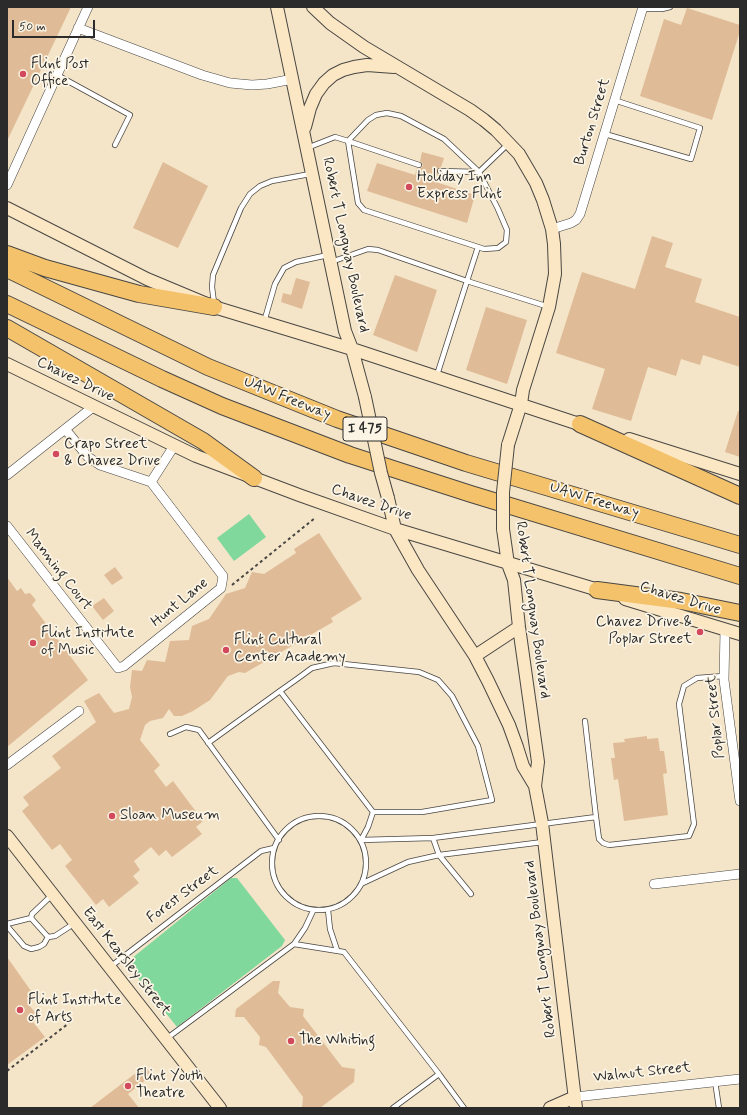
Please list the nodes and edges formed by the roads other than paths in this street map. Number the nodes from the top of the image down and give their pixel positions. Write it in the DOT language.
graph roads {
  1 [pos="88,7"];
  2 [pos="277,7"];
  3 [pos="313,7"];
  4 [pos="670,7"];
  5 [pos="642,8"];
  6 [pos="78,28"];
  7 [pos="395,67"];
  8 [pos="57,74"];
  9 [pos="293,79"];
  10 [pos="614,100"];
  11 [pos="304,130"];
  12 [pos="605,134"];
  13 [pos="348,142"];
  14 [pos="509,143"];
  15 [pos="115,145"];
  16 [pos="307,148"];
  17 [pos="419,165"];
  18 [pos="440,171"];
  19 [pos="479,172"];
  20 [pos="313,174"];
  21 [pos="7,185"];
  22 [pos="7,208"];
  23 [pos="552,229"];
  24 [pos="478,247"];
  25 [pos="7,254"];
  26 [pos="330,259"];
  27 [pos="7,269"];
  28 [pos="467,281"];
  29 [pos="7,304"];
  30 [pos="214,307"];
  31 [pos="550,308"];
  32 [pos="264,322"];
  33 [pos="7,328"];
  34 [pos="352,349"];
  35 [pos="7,364"];
  36 [pos="436,377"];
  37 [pos="521,404"];
  38 [pos="93,407"];
  39 [pos="580,424"];
  40 [pos="66,429"];
  41 [pos="174,446"];
  42 [pos="740,474"];
  43 [pos="7,475"];
  44 [pos="254,478"];
  45 [pos="151,482"];
  46 [pos="740,496"];
  47 [pos="7,526"];
  48 [pos="395,529"];
  49 [pos="740,545"];
  50 [pos="508,564"];
  51 [pos="740,576"];
  52 [pos="597,590"];
  53 [pos="740,613"];
  54 [pos="519,627"];
  55 [pos="725,630"];
  56 [pos="740,634"];
  57 [pos="475,656"];
  58 [pos="118,668"];
  59 [pos="724,676"];
  60 [pos="280,691"];
  61 [pos="79,711"];
  62 [pos="585,721"];
  63 [pos="170,734"];
  64 [pos="208,743"];
  65 [pos="7,765"];
  66 [pos="535,786"];
  67 [pos="740,801"];
  68 [pos="373,812"];
  69 [pos="596,817"];
  70 [pos="542,824"];
  71 [pos="7,836"];
  72 [pos="433,838"];
  73 [pos="279,840"];
  74 [pos="361,840"];
  75 [pos="544,842"];
  76 [pos="274,848"];
  77 [pos="439,855"];
  78 [pos="740,874"];
  79 [pos="363,883"];
  80 [pos="654,884"];
  81 [pos="53,894"];
  82 [pos="471,894"];
  83 [pos="328,910"];
  84 [pos="314,911"];
  85 [pos="31,918"];
  86 [pos="75,923"];
  87 [pos="7,925"];
  88 [pos="48,937"];
  89 [pos="294,944"];
  90 [pos="337,950"];
  91 [pos="109,967"];
  92 [pos="166,1039"];
  93 [pos="439,1074"];
  94 [pos="740,1079"];
  95 [pos="715,1081"];
  96 [pos="576,1103"];
  97 [pos="220,1108"];
  98 [pos="393,1108"];
  99 [pos="464,1108"];
  100 [pos="550,1108"];
  101 [pos="718,1108"];
  1 -- 6 [label="street"];
  2 -- 9 [label="main road, Robert T Longway Boulevard"];
  3 -- 7 [label="main road, Robert T Longway Boulevard"];
  4 -- 5 [label="lane"];
  5 -- 10 [label="street, Burton Street"];
  6 -- 8 [label="street"];
  6 -- 9 [label="street"];
  7 -- 11 [label="main road"];
  7 -- 14 [label="main road, Robert T Longway Boulevard"];
  8 -- 15 [label="lane"];
  8 -- 21 [label="street"];
  9 -- 11 [label="main road, Robert T Longway Boulevard"];
  10 -- 12 [label="street, Burton Street"];
  10 -- 12 [label="lane"];
  11 -- 16 [label="main road, Robert T Longway Boulevard"];
  12 -- 23 [label="street, Burton Street"];
  13 -- 16 [label="lane"];
  13 -- 17 [label="lane"];
  13 -- 19 [label="lane"];
  13 -- 24 [label="lane"];
  14 -- 19 [label="lane"];
  14 -- 23 [label="main road, Robert T Longway Boulevard"];
  16 -- 20 [label="main road, Robert T Longway Boulevard"];
  18 -- 19 [label="lane"];
  19 -- 24 [label="lane"];
  20 -- 26 [label="main road, Robert T Longway Boulevard"];
  20 -- 30 [label="lane"];
  22 -- 30 [label="main road"];
  23 -- 31 [label="main road, Robert T Longway Boulevard"];
  24 -- 28 [label="lane"];
  25 -- 30 [label="highway"];
  26 -- 28 [label="lane"];
  26 -- 32 [label="lane"];
  26 -- 34 [label="main road, Robert T Longway Boulevard"];
  27 -- 49 [label="highway, UAW Freeway / I 475"];
  28 -- 31 [label="lane"];
  28 -- 36 [label="lane"];
  29 -- 51 [label="highway, UAW Freeway / I 475"];
  30 -- 32 [label="main road"];
  31 -- 37 [label="main road, Robert T Longway Boulevard"];
  32 -- 34 [label="main road"];
  33 -- 44 [label="highway"];
  34 -- 36 [label="main road"];
  34 -- 48 [label="main road, Robert T Longway Boulevard, bridge"];
  35 -- 38 [label="main road, Chavez Drive"];
  36 -- 37 [label="main road"];
  37 -- 39 [label="main road"];
  37 -- 50 [label="main road, Robert T Longway Boulevard, bridge"];
  38 -- 40 [label="street"];
  38 -- 41 [label="main road, Chavez Drive"];
  39 -- 42 [label="main road"];
  39 -- 46 [label="highway"];
  40 -- 43 [label="street"];
  40 -- 45 [label="street"];
  41 -- 44 [label="main road, Chavez Drive"];
  41 -- 45 [label="street"];
  44 -- 48 [label="main road, Chavez Drive"];
  45 -- 58 [label="street, Hunt Lane"];
  47 -- 58 [label="street, Manning Court"];
  48 -- 50 [label="main road, Chavez Drive"];
  48 -- 57 [label="main road, Robert T Longway Boulevard"];
  50 -- 52 [label="main road, Chavez Drive"];
  50 -- 54 [label="main road, Robert T Longway Boulevard"];
  52 -- 53 [label="highway"];
  52 -- 55 [label="main road, Chavez Drive"];
  54 -- 57 [label="main road"];
  54 -- 66 [label="main road, Robert T Longway Boulevard"];
  55 -- 56 [label="main road, Chavez Drive"];
  55 -- 59 [label="street, Poplar Street"];
  57 -- 66 [label="main road, Robert T Longway Boulevard"];
  59 -- 67 [label="street, Poplar Street"];
  59 -- 69 [label="lane"];
  60 -- 64 [label="lane"];
  60 -- 68 [label="lane"];
  60 -- 68 [label="lane"];
  61 -- 65 [label="street"];
  62 -- 69 [label="lane"];
  63 -- 64 [label="lane"];
  64 -- 73 [label="lane"];
  66 -- 70 [label="main road, Robert T Longway Boulevard"];
  68 -- 74 [label="lane"];
  69 -- 70 [label="lane"];
  70 -- 72 [label="lane"];
  70 -- 75 [label="main road, Robert T Longway Boulevard"];
  71 -- 81 [label="main road, East Kearsley Street"];
  72 -- 74 [label="lane"];
  72 -- 77 [label="lane"];
  73 -- 74 [label="lane"];
  73 -- 76 [label="lane"];
  74 -- 79 [label="lane"];
  75 -- 77 [label="lane"];
  75 -- 96 [label="main road, Robert T Longway Boulevard"];
  76 -- 84 [label="lane"];
  76 -- 91 [label="lane, Forest Street"];
  77 -- 79 [label="lane"];
  77 -- 82 [label="lane"];
  78 -- 80 [label="street"];
  79 -- 83 [label="lane"];
  81 -- 85 [label="lane"];
  81 -- 86 [label="main road, East Kearsley Street"];
  83 -- 84 [label="lane"];
  83 -- 90 [label="lane"];
  84 -- 89 [label="lane"];
  85 -- 87 [label="lane"];
  85 -- 88 [label="lane"];
  86 -- 88 [label="lane"];
  86 -- 91 [label="main road, East Kearsley Street"];
  87 -- 88 [label="lane"];
  89 -- 90 [label="lane"];
  89 -- 92 [label="lane"];
  90 -- 93 [label="lane"];
  91 -- 92 [label="main road, East Kearsley Street"];
  92 -- 97 [label="main road, East Kearsley Street"];
  93 -- 98 [label="lane"];
  93 -- 99 [label="lane"];
  94 -- 95 [label="street, Walnut Street"];
  95 -- 96 [label="street, Walnut Street"];
  95 -- 101 [label="lane"];
  96 -- 100 [label="main road, Walnut Street"];
}
